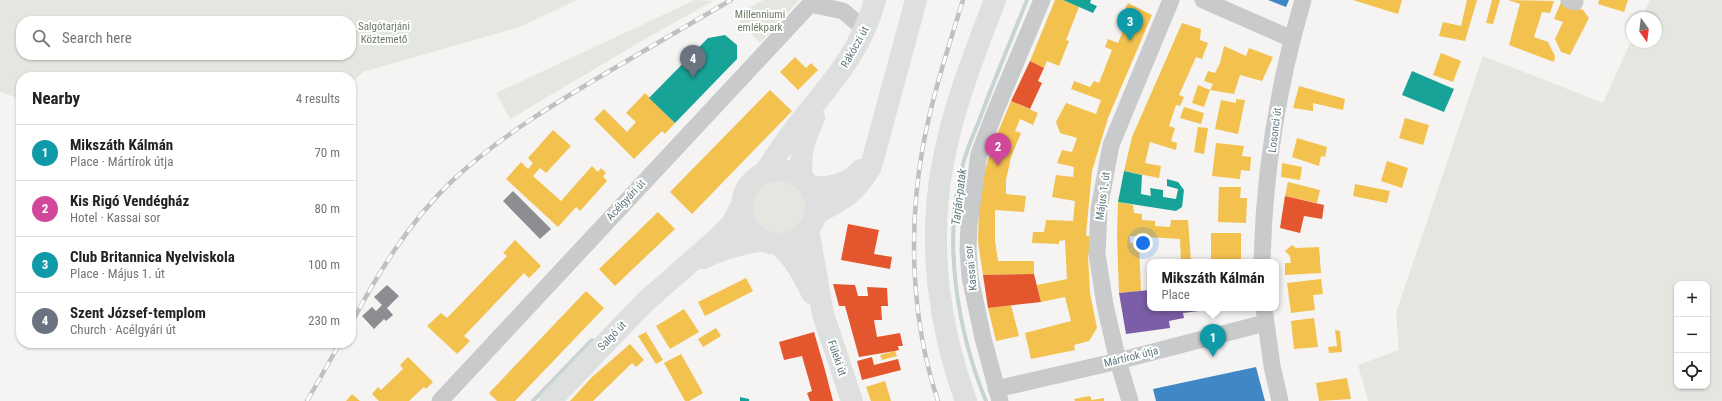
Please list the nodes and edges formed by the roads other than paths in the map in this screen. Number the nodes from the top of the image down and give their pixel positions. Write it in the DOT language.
graph roads {
  1 [pos="875,0"];
  2 [pos="916,0"];
  3 [pos="995,0"];
  4 [pos="1042,0"];
  5 [pos="1171,0"];
  6 [pos="1203,0"];
  7 [pos="1303,0"];
  8 [pos="812,2"];
  9 [pos="866,30"];
  10 [pos="1292,39"];
  11 [pos="828,90"];
  12 [pos="878,140"];
  13 [pos="764,173"];
  14 [pos="806,182"];
  15 [pos="741,206"];
  16 [pos="812,221"];
  17 [pos="771,242"];
  18 [pos="1262,259"];
  19 [pos="677,273"];
  20 [pos="823,314"];
  21 [pos="1264,315"];
  22 [pos="1118,361"];
  23 [pos="998,395"];
  24 [pos="440,401"];
  25 [pos="550,401"];
  26 [pos="852,401"];
  27 [pos="966,401"];
  28 [pos="1130,401"];
  29 [pos="1280,401"];
  1 -- 9 [label="main road, Rákóczi út"];
  2 -- 12 [label="main road"];
  3 -- 27 [label="main road"];
  4 -- 23 [label="street, Kassai sor"];
  5 -- 22 [label="street, Május 1. út"];
  6 -- 10 [label="street"];
  7 -- 10 [label="street, Losonci út"];
  8 -- 9 [label="street"];
  8 -- 24 [label="street, Acélgyári út"];
  9 -- 11 [label="main road, Rákóczi út"];
  10 -- 18 [label="street, Losonci út"];
  11 -- 13 [label="main road"];
  11 -- 14 [label="main road"];
  12 -- 14 [label="main road"];
  12 -- 16 [label="main road"];
  13 -- 14 [label="main road"];
  13 -- 15 [label="main road"];
  14 -- 16 [label="main road"];
  15 -- 17 [label="main road"];
  15 -- 19 [label="main road"];
  16 -- 17 [label="main road"];
  16 -- 20 [label="main road"];
  17 -- 19 [label="main road"];
  17 -- 20 [label="main road"];
  19 -- 25 [label="main road, Salgó út"];
  20 -- 26 [label="main road, Füleki út"];
  21 -- 22 [label="street, Mártírok útja"];
  21 -- 29 [label="street"];
  22 -- 23 [label="street, Mártírok útja"];
  22 -- 28 [label="street, Május 1. út"];
}
